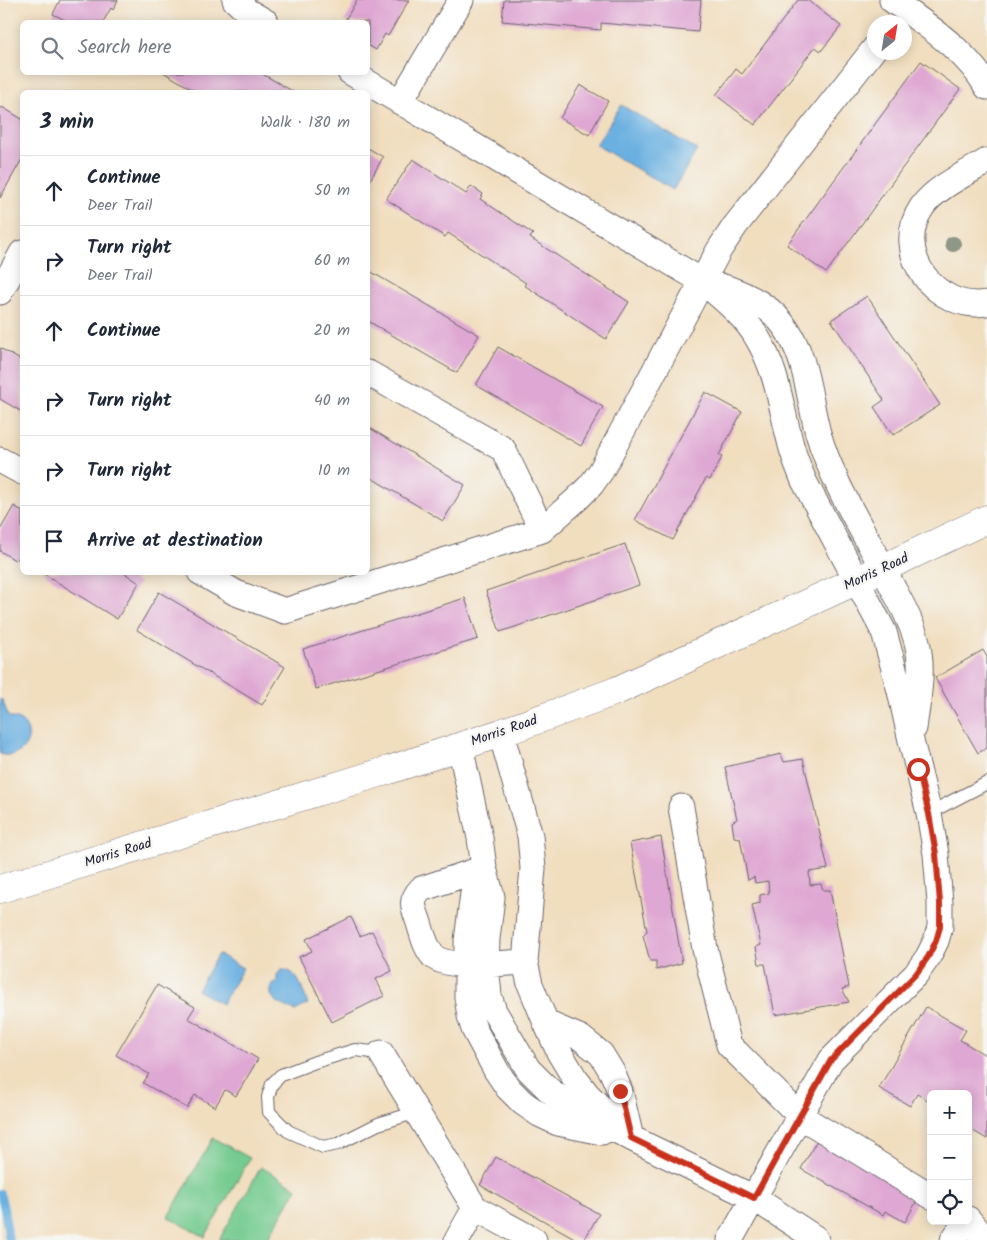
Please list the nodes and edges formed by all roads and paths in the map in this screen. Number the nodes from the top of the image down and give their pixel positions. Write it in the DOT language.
graph roads {
  1 [pos="235,0"];
  2 [pos="461,0"];
  3 [pos="898,11"];
  4 [pos="263,20"];
  5 [pos="867,59"];
  6 [pos="355,75"];
  7 [pos="987,87"];
  8 [pos="400,102"];
  9 [pos="987,161"];
  10 [pos="20,257"];
  11 [pos="702,281"];
  12 [pos="0,292"];
  13 [pos="987,302"];
  14 [pos="370,373"];
  15 [pos="0,460"];
  16 [pos="20,471"];
  17 [pos="987,519"];
  18 [pos="542,530"];
  19 [pos="884,568"];
  20 [pos="205,575"];
  21 [pos="856,581"];
  22 [pos="501,733"];
  23 [pos="912,745"];
  24 [pos="460,746"];
  25 [pos="987,783"];
  26 [pos="681,807"];
  27 [pos="929,814"];
  28 [pos="484,868"];
  29 [pos="0,889"];
  30 [pos="525,962"];
  31 [pos="476,965"];
  32 [pos="546,1023"];
  33 [pos="381,1053"];
  34 [pos="417,1112"];
  35 [pos="800,1116"];
  36 [pos="631,1138"];
  37 [pos="927,1194"];
  38 [pos="754,1198"];
  39 [pos="476,1208"];
  40 [pos="964,1225"];
  41 [pos="972,1225"];
  42 [pos="457,1240"];
  43 [pos="534,1240"];
  44 [pos="730,1240"];
  45 [pos="816,1240"];
  46 [pos="953,1240"];
  47 [pos="986,1240"];
  1 -- 4 [label="street"];
  2 -- 8 [label="street"];
  3 -- 7 [label="street"];
  5 -- 11 [label="street"];
  6 -- 8 [label="street"];
  8 -- 11 [label="street"];
  9 -- 13 [label="street"];
  10 -- 12 [label="street"];
  11 -- 18 [label="street"];
  11 -- 19 [label="street"];
  11 -- 21 [label="street"];
  14 -- 18 [label="street"];
  15 -- 16 [label="street"];
  17 -- 19 [label="street, Morris Road"];
  18 -- 20 [label="street"];
  19 -- 21 [label="street, Morris Road"];
  19 -- 23 [label="street"];
  21 -- 22 [label="street, Morris Road"];
  21 -- 23 [label="street"];
  22 -- 24 [label="street, Morris Road"];
  22 -- 30 [label="street"];
  23 -- 27 [label="street"];
  24 -- 28 [label="street"];
  24 -- 29 [label="street, Morris Road"];
  25 -- 27 [label="lane"];
  26 -- 35 [label="street"];
  27 -- 35 [label="street"];
  28 -- 31 [label="street"];
  28 -- 31 [label="street"];
  30 -- 31 [label="street"];
  30 -- 32 [label="street"];
  31 -- 36 [label="street"];
  32 -- 36 [label="street"];
  32 -- 36 [label="street"];
  33 -- 34 [label="street"];
  33 -- 34 [label="lane"];
  34 -- 39 [label="street"];
  35 -- 37 [label="street"];
  35 -- 38 [label="street"];
  36 -- 38 [label="street"];
  38 -- 44 [label="street"];
  38 -- 45 [label="street"];
  39 -- 42 [label="street"];
  39 -- 43 [label="street"];
  40 -- 46 [label="street"];
  41 -- 47 [label="street"];
}
